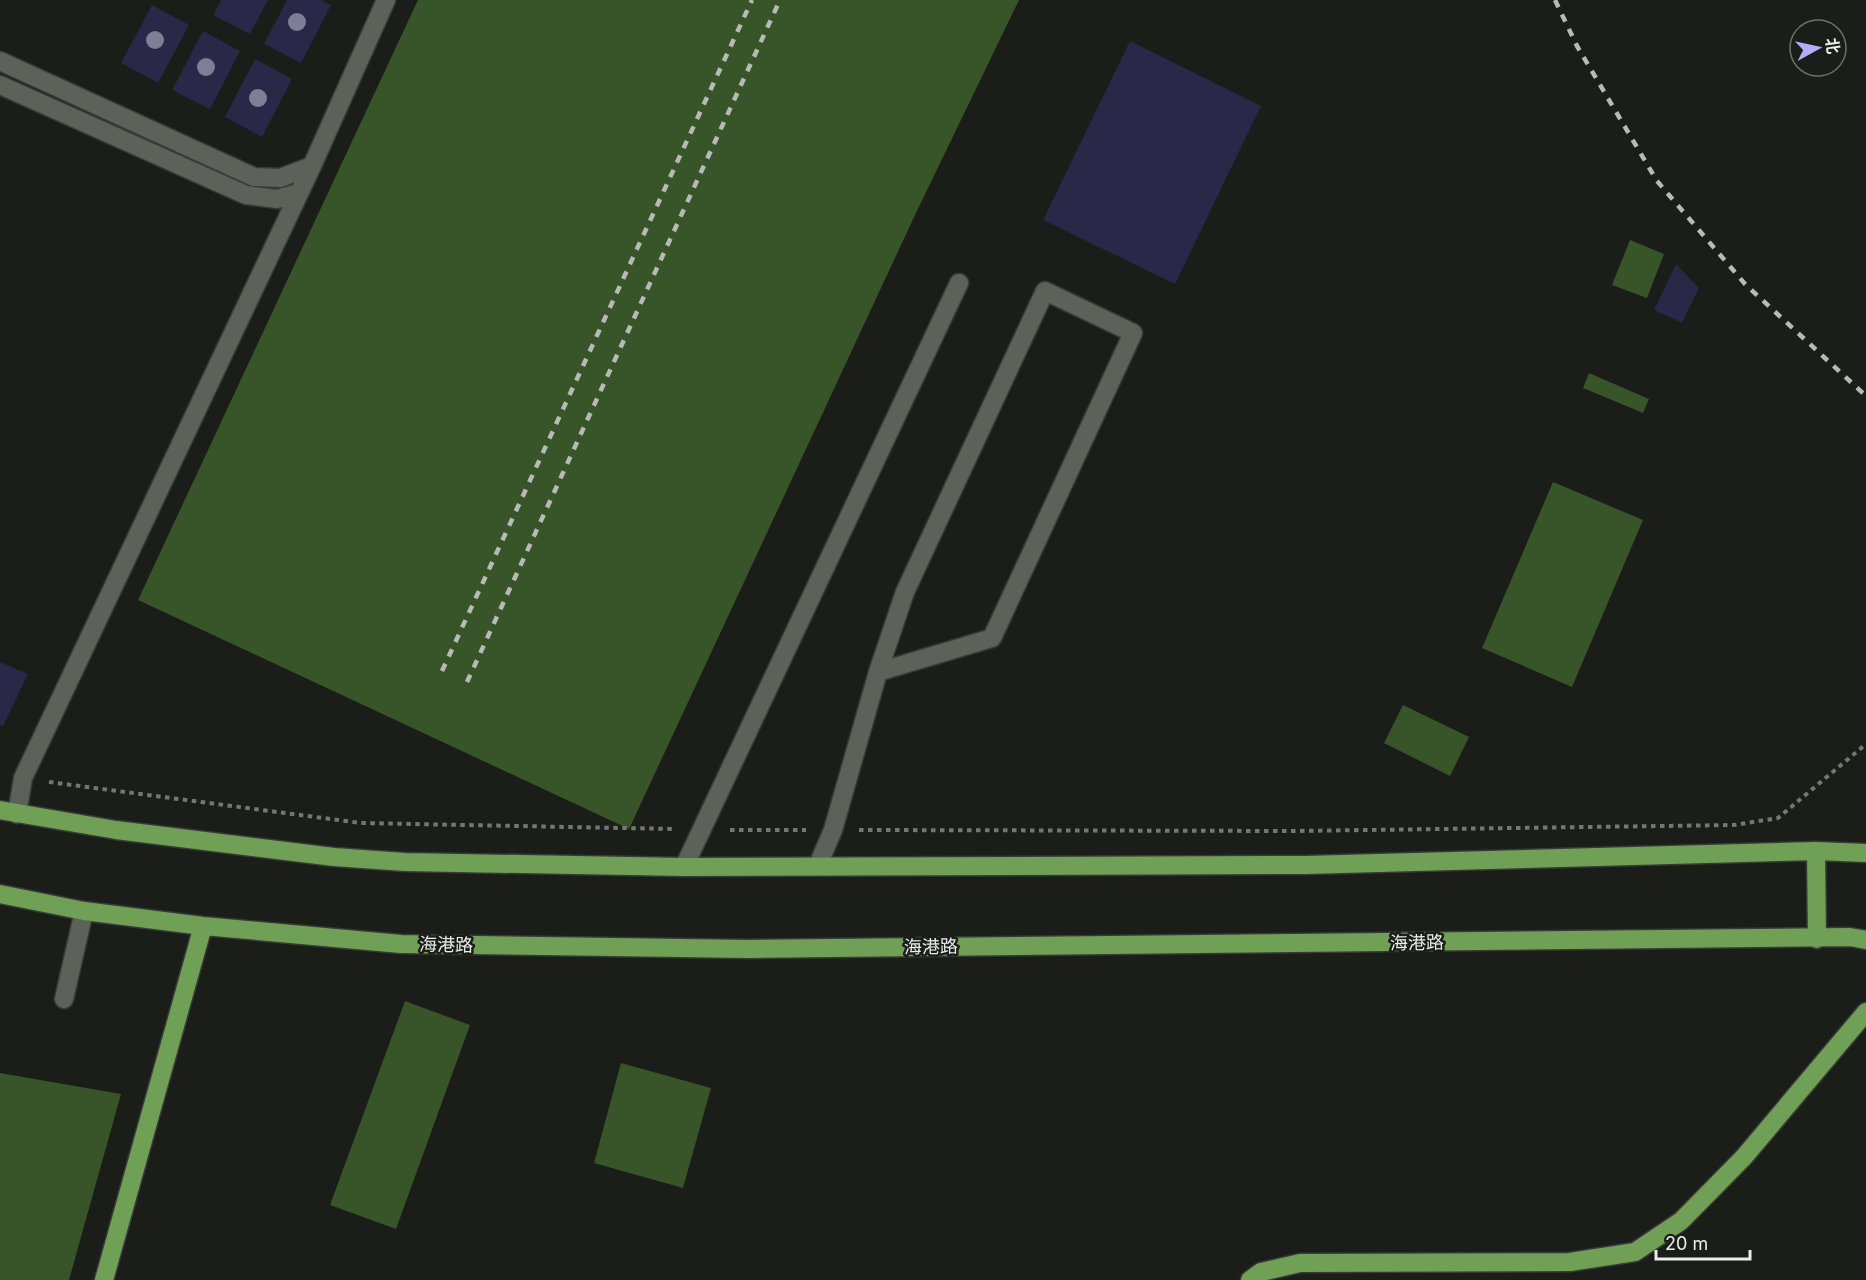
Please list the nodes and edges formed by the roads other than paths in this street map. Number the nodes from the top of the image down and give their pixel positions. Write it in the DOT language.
graph roads {
  1 [pos="386,0"];
  2 [pos="0,62"];
  3 [pos="0,85"];
  4 [pos="312,166"];
  5 [pos="298,193"];
  6 [pos="959,283"];
  7 [pos="878,672"];
  8 [pos="8,812"];
  9 [pos="1816,851"];
  10 [pos="1866,853"];
  11 [pos="818,866"];
  12 [pos="684,867"];
  13 [pos="0,894"];
  14 [pos="84,911"];
  15 [pos="203,926"];
  16 [pos="1817,939"];
  17 [pos="1866,940"];
  18 [pos="64,999"];
  19 [pos="1866,1012"];
  20 [pos="104,1280"];
  21 [pos="1250,1280"];
  1 -- 4 [label="street"];
  2 -- 4 [label="street"];
  3 -- 5 [label="street"];
  4 -- 5 [label="street"];
  5 -- 8 [label="street"];
  6 -- 12 [label="street"];
  7 -- 7 [label="street"];
  7 -- 11 [label="street"];
  8 -- 12 [label="main road"];
  9 -- 10 [label="main road"];
  9 -- 11 [label="main road"];
  9 -- 16 [label="main road"];
  11 -- 12 [label="main road"];
  13 -- 14 [label="main road, 海港路"];
  14 -- 15 [label="main road, 海港路"];
  14 -- 18 [label="street"];
  15 -- 16 [label="main road, 海港路"];
  15 -- 20 [label="main road"];
  16 -- 17 [label="main road, 海港路"];
  19 -- 21 [label="main road"];
}
